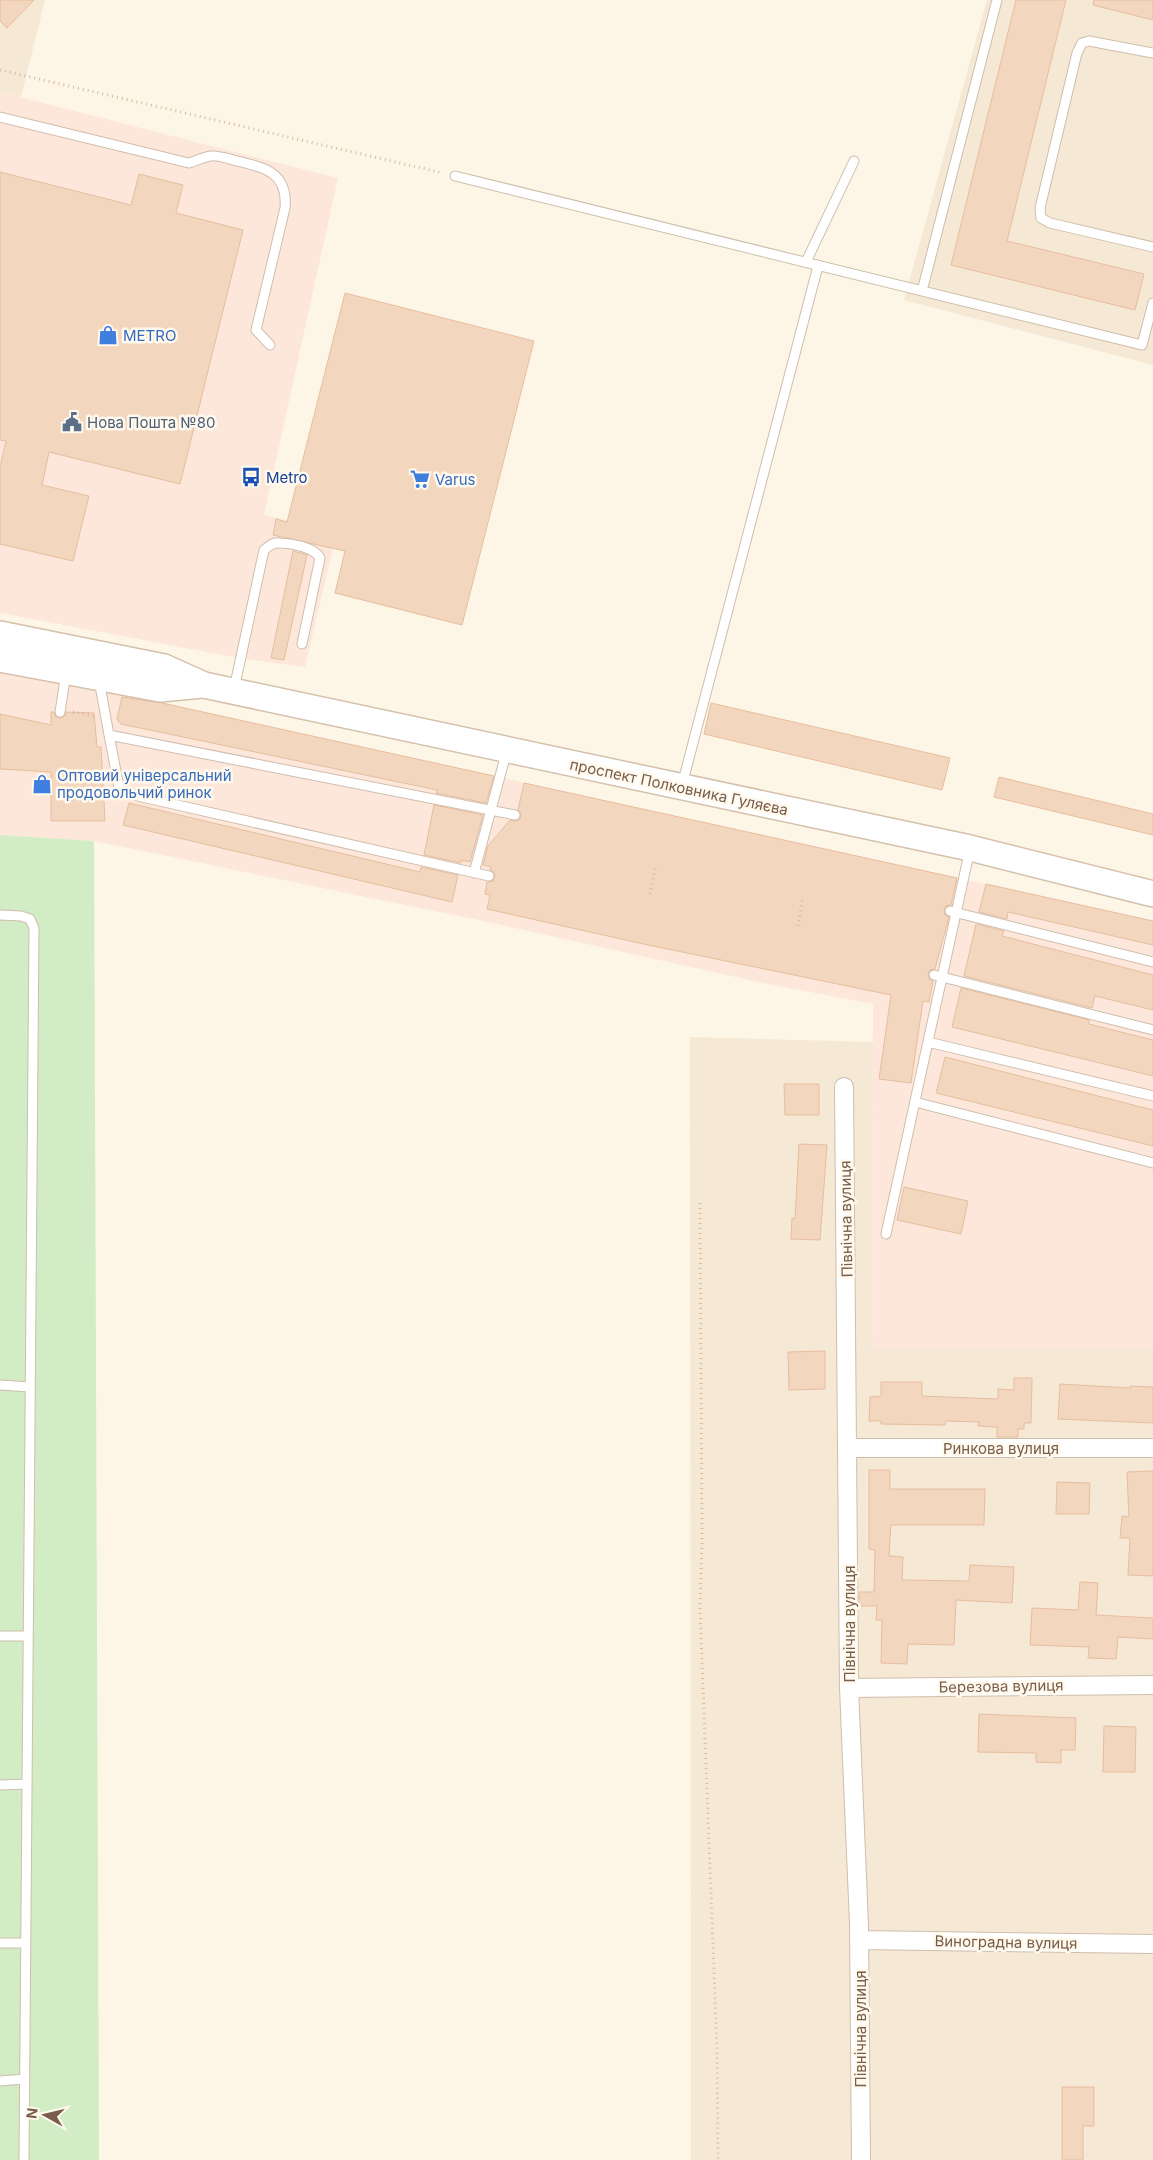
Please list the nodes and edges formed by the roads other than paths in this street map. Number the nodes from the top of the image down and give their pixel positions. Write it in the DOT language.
graph roads {
  1 [pos="997,0"];
  2 [pos="1153,53"];
  3 [pos="0,117"];
  4 [pos="854,161"];
  5 [pos="455,176"];
  6 [pos="1153,247"];
  7 [pos="806,262"];
  8 [pos="818,266"];
  9 [pos="922,291"];
  10 [pos="1153,303"];
  11 [pos="270,345"];
  12 [pos="0,634"];
  13 [pos="302,644"];
  14 [pos="0,660"];
  15 [pos="66,672"];
  16 [pos="98,678"];
  17 [pos="204,685"];
  18 [pos="234,692"];
  19 [pos="60,711"];
  20 [pos="109,735"];
  21 [pos="507,750"];
  22 [pos="681,787"];
  23 [pos="490,810"];
  24 [pos="515,815"];
  25 [pos="970,848"];
  26 [pos="474,873"];
  27 [pos="488,876"];
  28 [pos="1153,894"];
  29 [pos="953,912"];
  30 [pos="0,915"];
  31 [pos="1153,962"];
  32 [pos="938,976"];
  33 [pos="1153,1030"];
  34 [pos="928,1042"];
  35 [pos="844,1087"];
  36 [pos="1153,1096"];
  37 [pos="914,1102"];
  38 [pos="1153,1163"];
  39 [pos="886,1234"];
  40 [pos="0,1385"];
  41 [pos="30,1387"];
  42 [pos="848,1448"];
  43 [pos="1153,1448"];
  44 [pos="0,1636"];
  45 [pos="28,1636"];
  46 [pos="1153,1686"];
  47 [pos="849,1688"];
  48 [pos="27,1784"];
  49 [pos="0,1785"];
  50 [pos="860,1940"];
  51 [pos="0,1943"];
  52 [pos="25,1943"];
  53 [pos="1153,1944"];
  54 [pos="24,2079"];
  55 [pos="0,2080"];
  56 [pos="24,2160"];
  57 [pos="861,2160"];
  1 -- 9 [label="lane"];
  2 -- 6 [label="lane"];
  3 -- 11 [label="lane"];
  4 -- 7 [label="lane"];
  5 -- 7 [label="lane"];
  7 -- 8 [label="lane"];
  8 -- 9 [label="lane"];
  8 -- 22 [label="lane"];
  9 -- 10 [label="lane"];
  12 -- 17 [label="main road, проспект Полковника Гуляєва"];
  13 -- 18 [label="lane"];
  14 -- 15 [label="main road, проспект Полковника Гуляєва"];
  15 -- 16 [label="main road, проспект Полковника Гуляєва"];
  15 -- 19 [label="lane"];
  16 -- 17 [label="main road, проспект Полковника Гуляєва"];
  16 -- 20 [label="lane"];
  17 -- 18 [label="main road, проспект Полковника Гуляєва"];
  18 -- 21 [label="main road, проспект Полковника Гуляєва"];
  20 -- 23 [label="lane"];
  20 -- 26 [label="lane"];
  21 -- 22 [label="main road, проспект Полковника Гуляєва"];
  21 -- 23 [label="lane"];
  22 -- 25 [label="main road, проспект Полковника Гуляєва"];
  23 -- 24 [label="lane"];
  23 -- 26 [label="lane"];
  25 -- 28 [label="main road, проспект Полковника Гуляєва"];
  25 -- 29 [label="lane"];
  26 -- 27 [label="lane"];
  29 -- 31 [label="lane"];
  29 -- 32 [label="lane"];
  30 -- 41 [label="lane"];
  32 -- 33 [label="lane"];
  32 -- 34 [label="lane"];
  34 -- 36 [label="lane"];
  34 -- 37 [label="lane"];
  35 -- 42 [label="street, Північна вулиця"];
  37 -- 38 [label="lane"];
  37 -- 39 [label="lane"];
  40 -- 41 [label="lane"];
  41 -- 45 [label="lane"];
  42 -- 43 [label="street, Ринкова вулиця"];
  42 -- 47 [label="street, Північна вулиця"];
  44 -- 45 [label="lane"];
  45 -- 48 [label="lane"];
  46 -- 47 [label="street, Березова вулиця"];
  47 -- 50 [label="street, Північна вулиця"];
  48 -- 49 [label="lane"];
  48 -- 52 [label="lane"];
  50 -- 53 [label="street, Виноградна вулиця"];
  50 -- 57 [label="street, Північна вулиця"];
  51 -- 52 [label="lane"];
  52 -- 54 [label="lane"];
  54 -- 55 [label="lane"];
  54 -- 56 [label="lane"];
}
